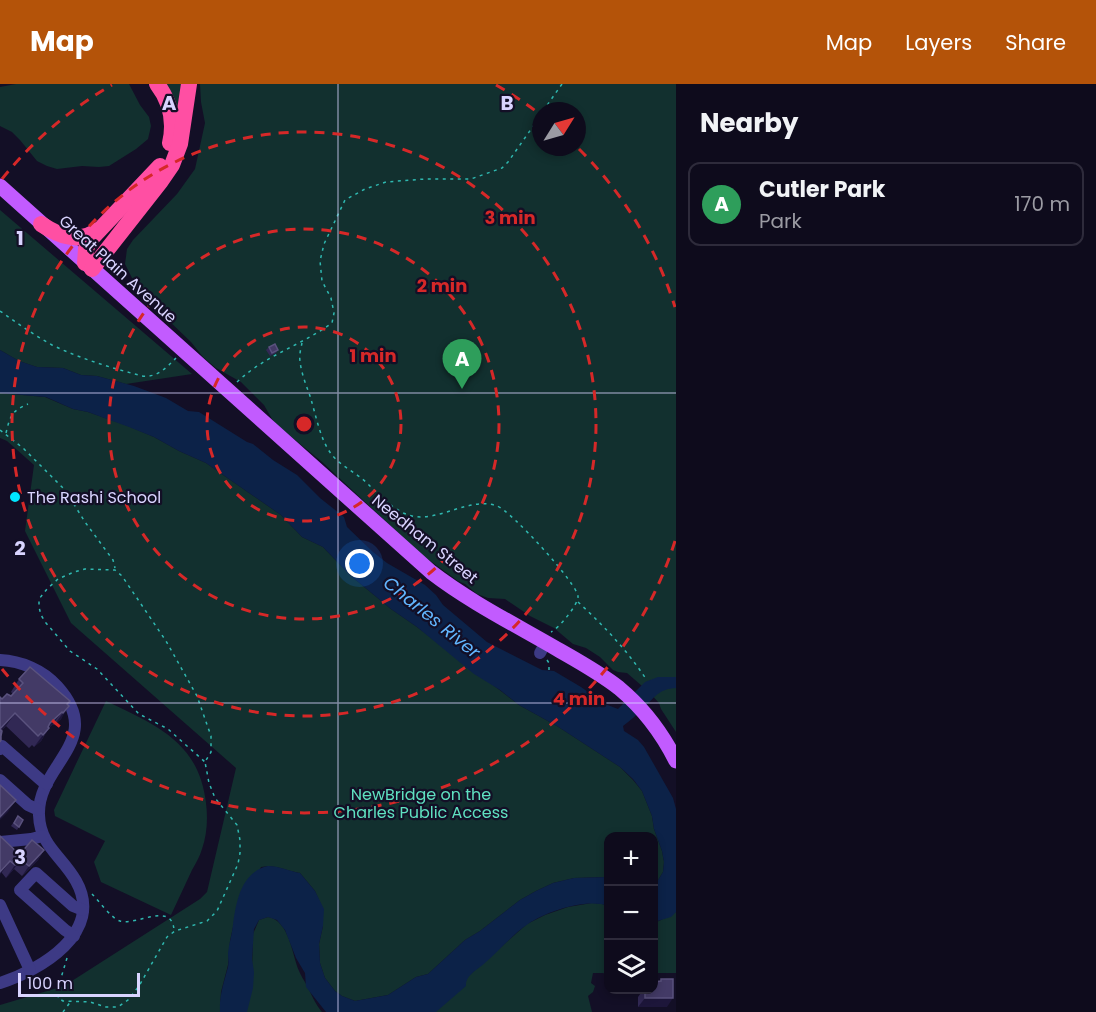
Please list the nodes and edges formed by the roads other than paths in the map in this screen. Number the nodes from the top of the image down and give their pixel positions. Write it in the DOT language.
graph roads {
  1 [pos="158,84"];
  2 [pos="189,84"];
  3 [pos="0,186"];
  4 [pos="41,224"];
  5 [pos="99,229"];
  6 [pos="88,266"];
  7 [pos="213,378"];
  8 [pos="0,660"];
  9 [pos="0,749"];
  10 [pos="676,761"];
  11 [pos="0,780"];
  12 [pos="47,784"];
  13 [pos="39,810"];
  14 [pos="43,836"];
  15 [pos="0,842"];
  16 [pos="0,906"];
  17 [pos="83,910"];
  18 [pos="74,936"];
  19 [pos="30,970"];
  20 [pos="0,982"];
  1 -- 5 [label="highway"];
  2 -- 6 [label="highway"];
  3 -- 4 [label="main road, Great Plain Avenue"];
  4 -- 5 [label="highway"];
  4 -- 6 [label="main road, Great Plain Avenue"];
  5 -- 6 [label="highway"];
  6 -- 7 [label="main road, Great Plain Avenue"];
  7 -- 10 [label="main road, Needham Street"];
  8 -- 12 [label="street"];
  9 -- 12 [label="street"];
  11 -- 13 [label="street"];
  12 -- 13 [label="street"];
  13 -- 14 [label="street"];
  14 -- 15 [label="street"];
  14 -- 17 [label="street"];
  16 -- 19 [label="street"];
  17 -- 18 [label="street"];
  17 -- 18 [label="street"];
  18 -- 19 [label="street"];
  19 -- 20 [label="street"];
}
